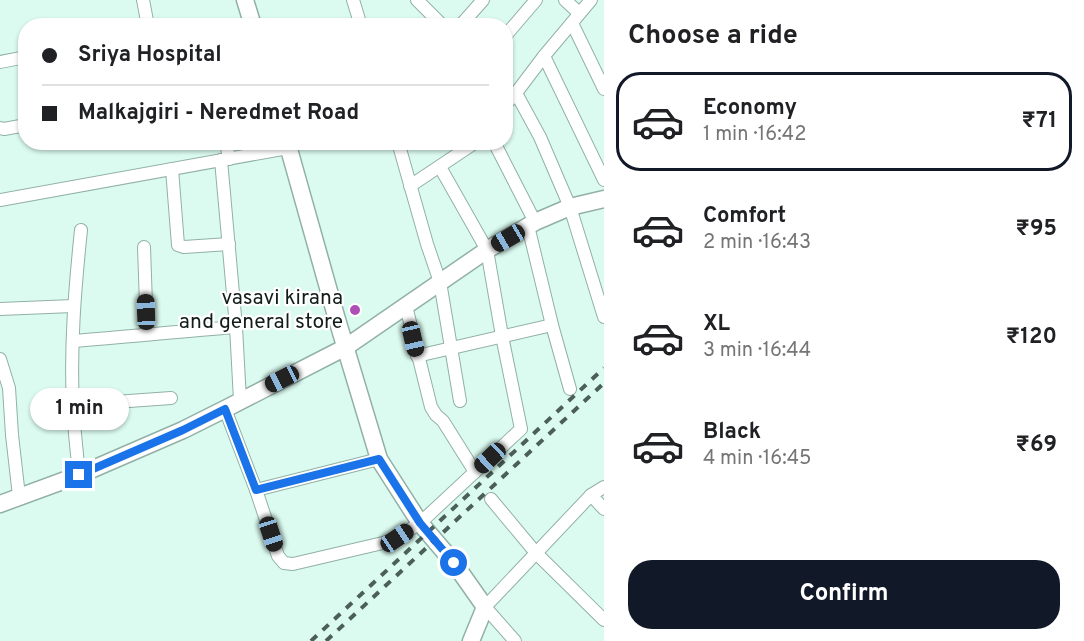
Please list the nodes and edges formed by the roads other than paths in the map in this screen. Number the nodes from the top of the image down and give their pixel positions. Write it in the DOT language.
graph roads {
  1 [pos="143,0"];
  2 [pos="245,0"];
  3 [pos="353,0"];
  4 [pos="417,0"];
  5 [pos="483,0"];
  6 [pos="537,0"];
  7 [pos="565,0"];
  8 [pos="591,0"];
  9 [pos="146,18"];
  10 [pos="251,18"];
  11 [pos="358,18"];
  12 [pos="435,18"];
  13 [pos="467,18"];
  14 [pos="576,18"];
  15 [pos="513,27"];
  16 [pos="544,56"];
  17 [pos="18,59"];
  18 [pos="0,62"];
  19 [pos="604,89"];
  20 [pos="516,93"];
  21 [pos="513,96"];
  22 [pos="18,126"];
  23 [pos="0,128"];
  24 [pos="226,150"];
  25 [pos="265,150"];
  26 [pos="288,150"];
  27 [pos="400,150"];
  28 [pos="464,150"];
  29 [pos="498,150"];
  30 [pos="225,159"];
  31 [pos="440,167"];
  32 [pos="172,170"];
  33 [pos="604,180"];
  34 [pos="410,186"];
  35 [pos="604,199"];
  36 [pos="0,200"];
  37 [pos="570,207"];
  38 [pos="531,224"];
  39 [pos="81,230"];
  40 [pos="229,244"];
  41 [pos="144,247"];
  42 [pos="487,250"];
  43 [pos="440,282"];
  44 [pos="74,306"];
  45 [pos="406,306"];
  46 [pos="0,309"];
  47 [pos="604,317"];
  48 [pos="552,325"];
  49 [pos="236,327"];
  50 [pos="147,334"];
  51 [pos="502,336"];
  52 [pos="73,341"];
  53 [pos="346,347"];
  54 [pos="450,348"];
  55 [pos="417,356"];
  56 [pos="0,359"];
  57 [pos="570,389"];
  58 [pos="171,398"];
  59 [pos="240,400"];
  60 [pos="460,401"];
  61 [pos="73,405"];
  62 [pos="225,409"];
  63 [pos="379,459"];
  64 [pos="475,472"];
  65 [pos="79,475"];
  66 [pos="604,487"];
  67 [pos="256,490"];
  68 [pos="591,495"];
  69 [pos="19,496"];
  70 [pos="491,499"];
  71 [pos="0,504"];
  72 [pos="604,509"];
  73 [pos="420,523"];
  74 [pos="536,553"];
  75 [pos="485,607"];
  76 [pos="602,615"];
  77 [pos="471,641"];
  78 [pos="515,641"];
  1 -- 9 [label="street"];
  2 -- 10 [label="main road"];
  3 -- 11 [label="street"];
  4 -- 12 [label="street"];
  5 -- 13 [label="street"];
  6 -- 15 [label="street"];
  7 -- 14 [label="street"];
  8 -- 14 [label="street"];
  14 -- 16 [label="street"];
  14 -- 19 [label="street"];
  16 -- 20 [label="street"];
  16 -- 33 [label="street"];
  17 -- 18 [label="street"];
  20 -- 21 [label="street"];
  20 -- 37 [label="street"];
  22 -- 23 [label="street"];
  24 -- 30 [label="street"];
  25 -- 30 [label="street"];
  26 -- 53 [label="main road"];
  27 -- 34 [label="street"];
  28 -- 31 [label="street"];
  29 -- 38 [label="street"];
  30 -- 32 [label="street"];
  30 -- 40 [label="street"];
  31 -- 34 [label="street"];
  31 -- 42 [label="street"];
  32 -- 36 [label="street"];
  32 -- 40 [label="street"];
  34 -- 43 [label="street"];
  35 -- 37 [label="main road"];
  37 -- 38 [label="main road"];
  37 -- 47 [label="street"];
  38 -- 42 [label="main road"];
  38 -- 48 [label="street"];
  39 -- 44 [label="street"];
  40 -- 49 [label="street"];
  41 -- 50 [label="street"];
  42 -- 43 [label="main road"];
  42 -- 51 [label="street"];
  43 -- 45 [label="main road"];
  43 -- 54 [label="street"];
  44 -- 46 [label="street"];
  44 -- 52 [label="street"];
  45 -- 53 [label="main road"];
  45 -- 55 [label="street"];
  48 -- 51 [label="street"];
  48 -- 57 [label="street"];
  49 -- 50 [label="street"];
  49 -- 59 [label="street"];
  50 -- 52 [label="street"];
  51 -- 54 [label="street"];
  51 -- 64 [label="street"];
  52 -- 61 [label="street"];
  53 -- 59 [label="main road"];
  53 -- 63 [label="main road"];
  54 -- 55 [label="street"];
  54 -- 60 [label="street"];
  55 -- 64 [label="street"];
  56 -- 69 [label="street"];
  58 -- 61 [label="street"];
  59 -- 62 [label="main road"];
  61 -- 65 [label="street"];
  62 -- 65 [label="main road"];
  62 -- 67 [label="street"];
  63 -- 67 [label="street"];
  63 -- 73 [label="main road"];
  64 -- 73 [label="street"];
  65 -- 69 [label="main road"];
  66 -- 68 [label="street"];
  67 -- 73 [label="street"];
  68 -- 72 [label="street"];
  68 -- 74 [label="street"];
  69 -- 71 [label="main road"];
  70 -- 74 [label="street"];
  73 -- 75 [label="main road"];
  74 -- 75 [label="street"];
  74 -- 76 [label="street"];
  75 -- 77 [label="main road"];
  75 -- 78 [label="street"];
}
